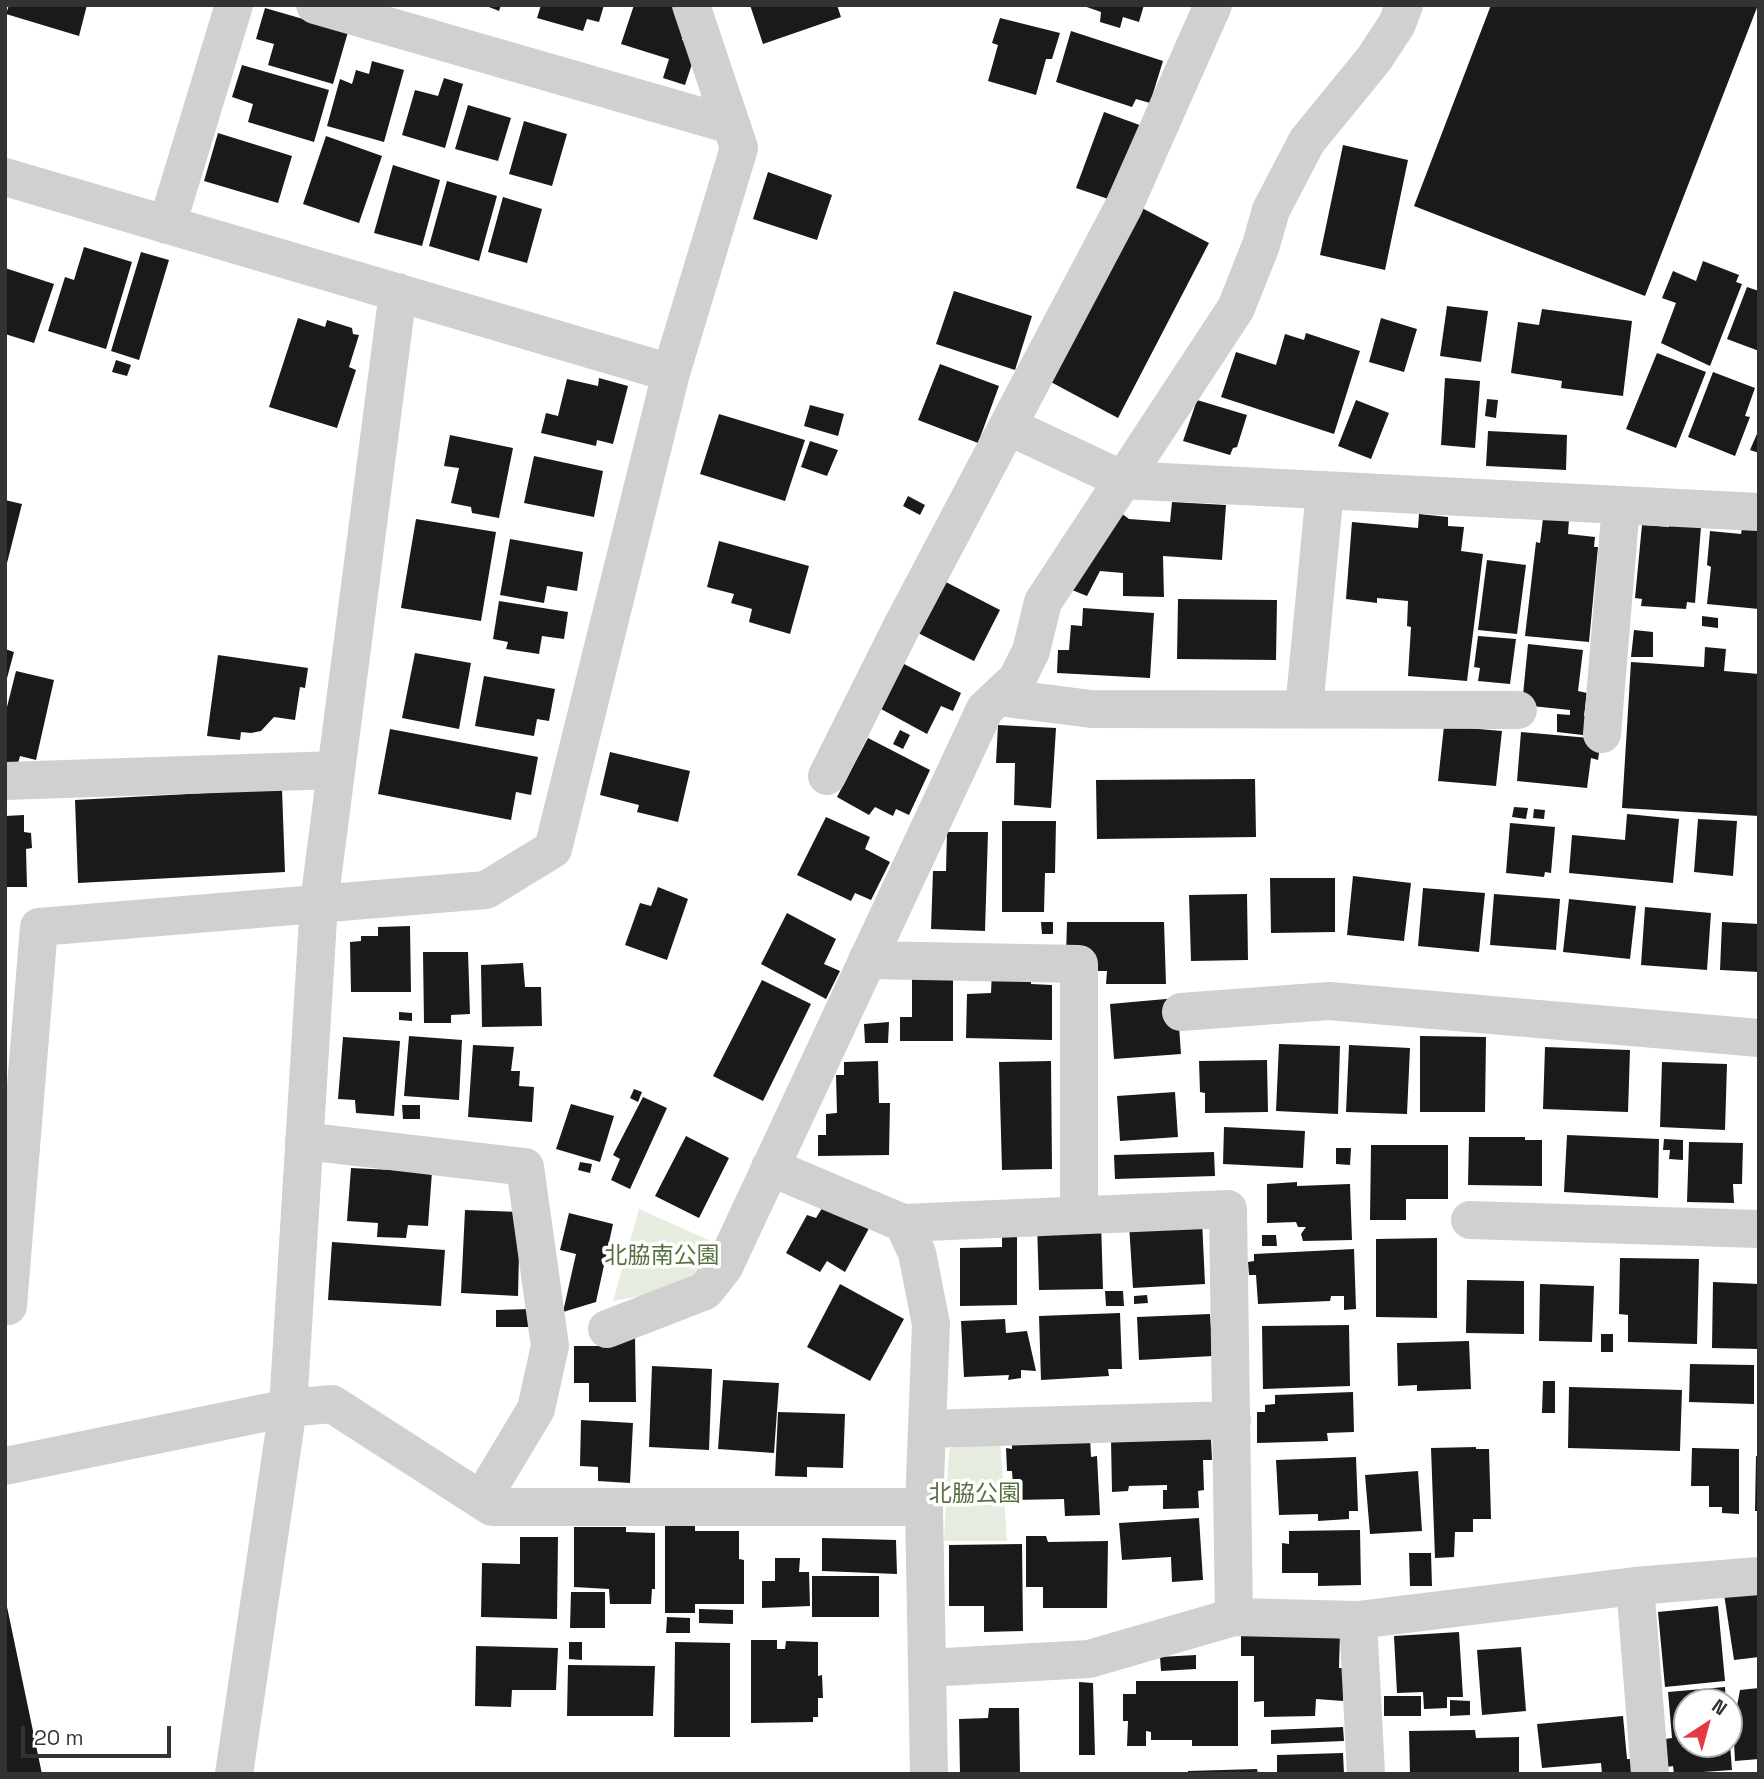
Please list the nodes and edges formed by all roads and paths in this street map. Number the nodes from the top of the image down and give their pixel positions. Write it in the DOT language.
graph roads {
  1 [pos="233,5"];
  2 [pos="315,5"];
  3 [pos="691,5"];
  4 [pos="1213,5"];
  5 [pos="1404,5"];
  6 [pos="731,125"];
  7 [pos="5,177"];
  8 [pos="167,225"];
  9 [pos="398,292"];
  10 [pos="671,373"];
  11 [pos="1008,426"];
  12 [pos="1123,480"];
  13 [pos="1325,490"];
  14 [pos="1621,505"];
  15 [pos="1759,512"];
  16 [pos="998,697"];
  17 [pos="1304,709"];
  18 [pos="1518,710"];
  19 [pos="1602,734"];
  20 [pos="336,770"];
  21 [pos="827,776"];
  22 [pos="5,781"];
  23 [pos="319,903"];
  24 [pos="867,960"];
  25 [pos="1181,1012"];
  26 [pos="1759,1038"];
  27 [pos="304,1141"];
  28 [pos="770,1167"];
  29 [pos="1079,1215"];
  30 [pos="1471,1220"];
  31 [pos="903,1223"];
  32 [pos="1759,1230"];
  33 [pos="5,1306"];
  34 [pos="607,1329"];
  35 [pos="288,1408"];
  36 [pos="1232,1420"];
  37 [pos="927,1429"];
  38 [pos="5,1466"];
  39 [pos="482,1499"];
  40 [pos="923,1507"];
  41 [pos="1759,1576"];
  42 [pos="1635,1586"];
  43 [pos="1234,1617"];
  44 [pos="1358,1620"];
  45 [pos="927,1668"];
  46 [pos="234,1774"];
  47 [pos="929,1774"];
  48 [pos="1366,1774"];
  49 [pos="1650,1774"];
  1 -- 8 [label="street"];
  2 -- 6 [label="street"];
  3 -- 6 [label="street"];
  4 -- 11 [label="street"];
  5 -- 12 [label="street"];
  6 -- 10 [label="street"];
  7 -- 8 [label="street"];
  8 -- 9 [label="street"];
  9 -- 10 [label="street"];
  9 -- 20 [label="street"];
  10 -- 23 [label="street"];
  11 -- 12 [label="street"];
  11 -- 21 [label="street"];
  12 -- 13 [label="street"];
  12 -- 16 [label="street"];
  13 -- 14 [label="street"];
  13 -- 17 [label="street"];
  14 -- 15 [label="street"];
  14 -- 19 [label="street"];
  16 -- 17 [label="street"];
  16 -- 24 [label="street"];
  17 -- 18 [label="street"];
  20 -- 22 [label="street"];
  20 -- 23 [label="street"];
  23 -- 27 [label="street"];
  23 -- 33 [label="street"];
  24 -- 28 [label="street"];
  24 -- 29 [label="street"];
  25 -- 26 [label="street"];
  27 -- 35 [label="street"];
  27 -- 39 [label="street"];
  28 -- 31 [label="street"];
  28 -- 34 [label="street"];
  29 -- 31 [label="street"];
  29 -- 36 [label="street"];
  30 -- 32 [label="street"];
  31 -- 37 [label="street"];
  35 -- 38 [label="street"];
  35 -- 39 [label="street"];
  35 -- 46 [label="street"];
  36 -- 37 [label="street"];
  36 -- 43 [label="street"];
  37 -- 40 [label="street"];
  39 -- 40 [label="street"];
  40 -- 45 [label="street"];
  41 -- 42 [label="street"];
  42 -- 44 [label="street"];
  42 -- 49 [label="street"];
  43 -- 44 [label="street"];
  43 -- 45 [label="street"];
  44 -- 48 [label="street"];
  45 -- 47 [label="street"];
}
